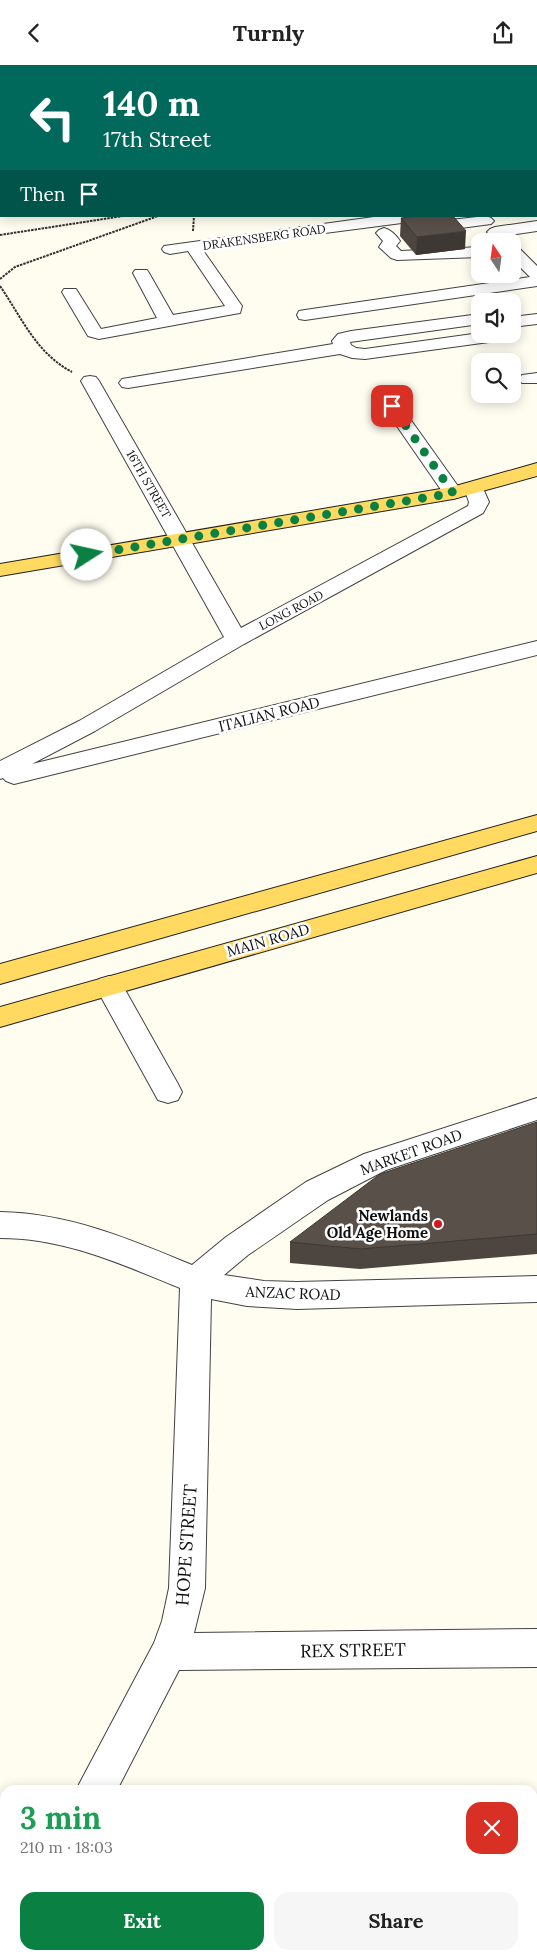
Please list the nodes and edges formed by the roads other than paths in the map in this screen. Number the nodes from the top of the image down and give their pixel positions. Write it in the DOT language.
graph roads {
  1 [pos="409,217"];
  2 [pos="439,221"];
  3 [pos="537,226"];
  4 [pos="492,228"];
  5 [pos="384,233"];
  6 [pos="273,235"];
  7 [pos="192,246"];
  8 [pos="471,248"];
  9 [pos="170,249"];
  10 [pos="471,252"];
  11 [pos="521,257"];
  12 [pos="534,268"];
  13 [pos="141,273"];
  14 [pos="537,281"];
  15 [pos="70,292"];
  16 [pos="305,315"];
  17 [pos="537,319"];
  18 [pos="471,320"];
  19 [pos="521,321"];
  20 [pos="168,322"];
  21 [pos="471,339"];
  22 [pos="343,348"];
  23 [pos="90,381"];
  24 [pos="128,383"];
  25 [pos="392,406"];
  26 [pos="532,473"];
  27 [pos="474,487"];
  28 [pos="453,493"];
  29 [pos="181,539"];
  30 [pos="0,570"];
  31 [pos="236,639"];
  32 [pos="537,648"];
  33 [pos="87,726"];
  34 [pos="85,759"];
  35 [pos="0,771"];
  36 [pos="0,779"];
  37 [pos="537,823"];
  38 [pos="537,864"];
  39 [pos="0,974"];
  40 [pos="109,986"];
  41 [pos="0,1017"];
  42 [pos="168,1092"];
  43 [pos="537,1109"];
  44 [pos="0,1225"];
  45 [pos="196,1280"];
  46 [pos="537,1289"];
  47 [pos="537,1648"];
  48 [pos="169,1652"];
  49 [pos="99,1785"];
  1 -- 6 [label="street, DRAKENSBERG ROAD"];
  2 -- 4 [label="street"];
  2 -- 5 [label="street"];
  2 -- 8 [label="street"];
  3 -- 4 [label="street"];
  5 -- 6 [label="street"];
  5 -- 10 [label="street"];
  6 -- 7 [label="street, DRAKENSBERG ROAD"];
  7 -- 9 [label="street, DRAKENSBERG ROAD"];
  7 -- 20 [label="street"];
  11 -- 12 [label="street"];
  13 -- 20 [label="street"];
  14 -- 16 [label="street"];
  15 -- 20 [label="street"];
  17 -- 19 [label="street"];
  18 -- 22 [label="street"];
  21 -- 22 [label="street"];
  22 -- 24 [label="street"];
  23 -- 29 [label="street, 16TH STREET"];
  25 -- 28 [label="street"];
  26 -- 27 [label="main road"];
  27 -- 28 [label="main road"];
  27 -- 31 [label="street, LONG ROAD"];
  28 -- 29 [label="main road"];
  29 -- 30 [label="main road"];
  29 -- 31 [label="street, 16TH STREET"];
  31 -- 33 [label="street, LONG ROAD"];
  32 -- 34 [label="street, ITALIAN ROAD"];
  33 -- 34 [label="street"];
  33 -- 35 [label="street, LONG ROAD"];
  34 -- 36 [label="street, ITALIAN ROAD"];
  37 -- 39 [label="main road"];
  38 -- 40 [label="main road, MAIN ROAD"];
  40 -- 41 [label="main road, MAIN ROAD"];
  40 -- 42 [label="street"];
  43 -- 45 [label="street, MARKET ROAD"];
  44 -- 45 [label="street, ANZAC ROAD"];
  45 -- 46 [label="street, ANZAC ROAD"];
  45 -- 48 [label="street, HOPE STREET"];
  47 -- 48 [label="street, REX STREET"];
  48 -- 49 [label="street, HOPE STREET"];
}
